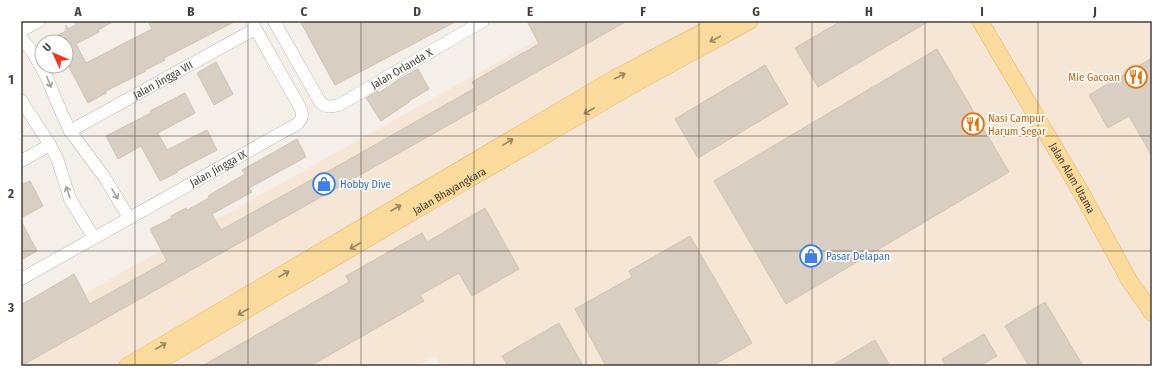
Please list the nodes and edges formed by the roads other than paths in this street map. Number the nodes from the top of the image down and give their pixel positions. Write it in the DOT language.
graph roads {
  1 [pos="39,21"];
  2 [pos="274,21"];
  3 [pos="483,21"];
  4 [pos="723,21"];
  5 [pos="750,21"];
  6 [pos="980,21"];
  7 [pos="253,25"];
  8 [pos="21,31"];
  9 [pos="21,38"];
  10 [pos="21,100"];
  11 [pos="70,131"];
  12 [pos="50,145"];
  13 [pos="21,161"];
  14 [pos="129,218"];
  15 [pos="94,238"];
  16 [pos="21,279"];
  17 [pos="1152,313"];
  18 [pos="127,366"];
  19 [pos="152,366"];
  1 -- 8 [label="street"];
  2 -- 3 [label="street, Jalan Orlanda X"];
  18 -- 4 [label="main road, Jalan Bhayangkara, one-way"];
  5 -- 19 [label="main road, Jalan Bhayangkara, one-way"];
  6 -- 17 [label="main road, Jalan Alam Utama"];
  7 -- 11 [label="street, Jalan Jingga VII"];
  7 -- 14 [label="street, Jalan Jingga IX"];
  9 -- 11 [label="street, one-way"];
  10 -- 12 [label="street"];
  11 -- 14 [label="street, one-way"];
  12 -- 13 [label="street"];
  15 -- 12 [label="street, one-way"];
  14 -- 15 [label="street, Jalan Jingga IX"];
  15 -- 16 [label="street, Jalan Jingga IX"];
}
